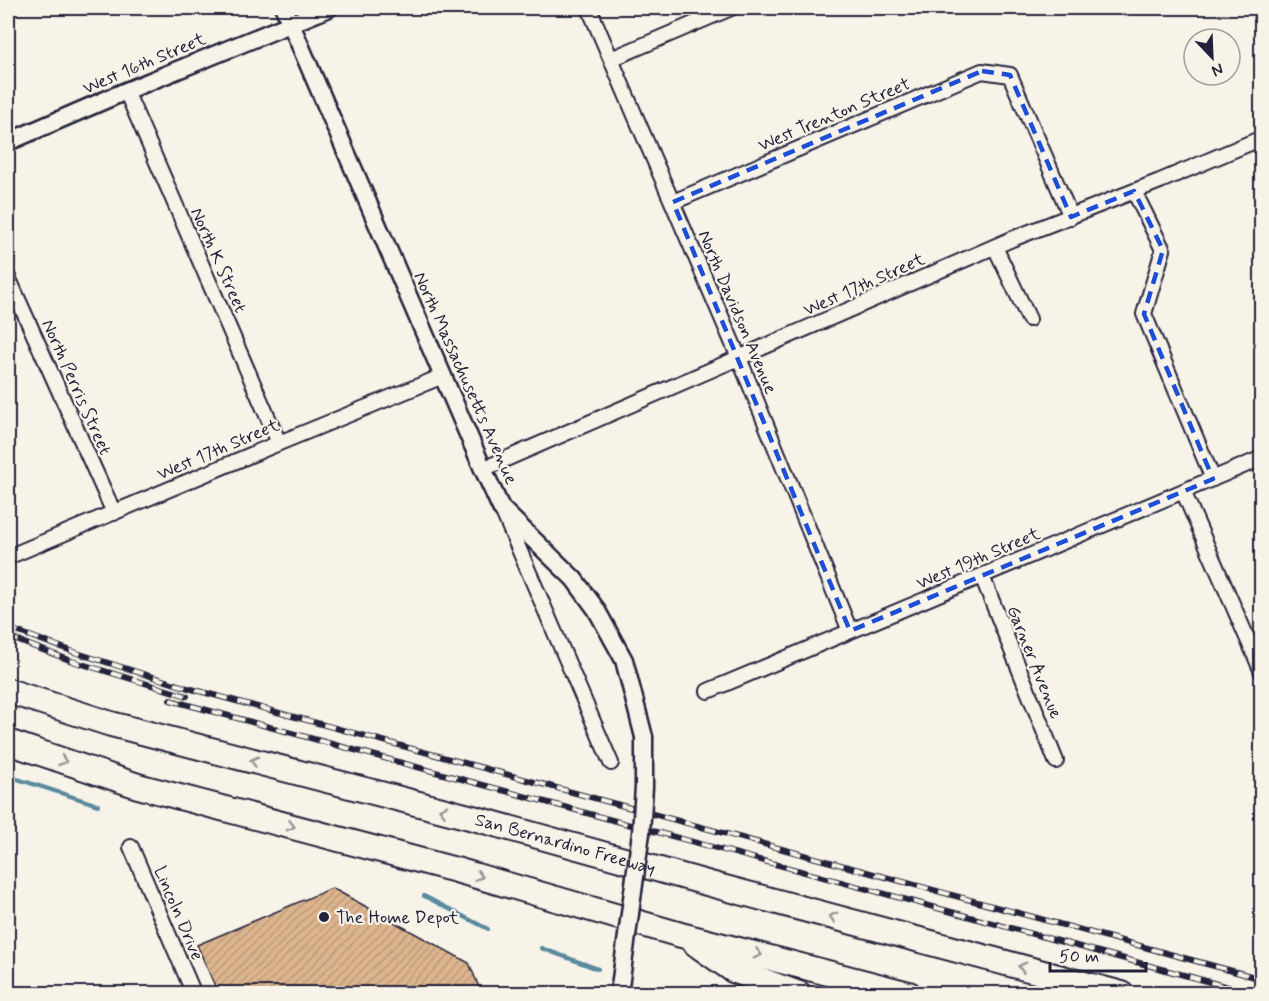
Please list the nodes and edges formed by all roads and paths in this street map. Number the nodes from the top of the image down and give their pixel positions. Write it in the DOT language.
graph roads {
  1 [pos="284,8"];
  2 [pos="328,8"];
  3 [pos="589,8"];
  4 [pos="731,8"];
  5 [pos="291,24"];
  6 [pos="611,59"];
  7 [pos="126,91"];
  8 [pos="1262,138"];
  9 [pos="8,142"];
  10 [pos="1134,191"];
  11 [pos="673,202"];
  12 [pos="1071,217"];
  13 [pos="995,247"];
  14 [pos="8,277"];
  15 [pos="1029,319"];
  16 [pos="739,358"];
  17 [pos="443,376"];
  18 [pos="279,443"];
  19 [pos="1262,458"];
  20 [pos="483,469"];
  21 [pos="1213,479"];
  22 [pos="1183,491"];
  23 [pos="501,508"];
  24 [pos="114,513"];
  25 [pos="8,557"];
  26 [pos="982,576"];
  27 [pos="850,631"];
  28 [pos="1262,672"];
  29 [pos="8,691"];
  30 [pos="708,691"];
  31 [pos="8,741"];
  32 [pos="1056,761"];
  33 [pos="611,763"];
  34 [pos="131,847"];
  35 [pos="681,934"];
  36 [pos="194,993"];
  37 [pos="619,993"];
  38 [pos="799,993"];
  39 [pos="909,993"];
  40 [pos="1122,993"];
  1 -- 5 [label="street, North Massachusetts Avenue"];
  2 -- 5 [label="street, West 16th Street"];
  3 -- 6 [label="street, North Davidson Avenue"];
  4 -- 6 [label="street"];
  5 -- 7 [label="street, West 16th Street"];
  5 -- 17 [label="street, North Massachusetts Avenue"];
  6 -- 11 [label="street, North Davidson Avenue"];
  7 -- 9 [label="street, West 16th Street"];
  7 -- 18 [label="street, North K Street"];
  8 -- 10 [label="street, West 17th Street"];
  10 -- 12 [label="street, West 17th Street"];
  10 -- 21 [label="street"];
  11 -- 12 [label="street, West Trenton Street"];
  11 -- 16 [label="street, North Davidson Avenue"];
  12 -- 13 [label="street, West 17th Street"];
  13 -- 15 [label="street"];
  13 -- 16 [label="street, West 17th Street"];
  14 -- 24 [label="street, North Perris Street"];
  16 -- 20 [label="street, West 17th Street"];
  16 -- 27 [label="street, North Davidson Avenue"];
  17 -- 18 [label="street, West 17th Street"];
  17 -- 20 [label="street, North Massachusetts Avenue"];
  18 -- 24 [label="street, West 17th Street"];
  19 -- 21 [label="street, West 19th Street"];
  20 -- 23 [label="street, North Massachusetts Avenue"];
  21 -- 22 [label="street, West 19th Street"];
  22 -- 26 [label="street, West 19th Street"];
  22 -- 28 [label="street"];
  23 -- 33 [label="street, North Massachusetts Avenue"];
  23 -- 37 [label="street, bridge"];
  24 -- 25 [label="street, West 17th Street"];
  26 -- 27 [label="street, West 19th Street"];
  26 -- 32 [label="street, Garner Avenue"];
  27 -- 30 [label="street, West 19th Street"];
  40 -- 29 [label="highway, San Bernardino Freeway, one-way"];
  31 -- 35 [label="highway, one-way"];
  34 -- 36 [label="street, Lincoln Drive"];
  35 -- 38 [label="highway"];
  35 -- 39 [label="highway, one-way"];
}
